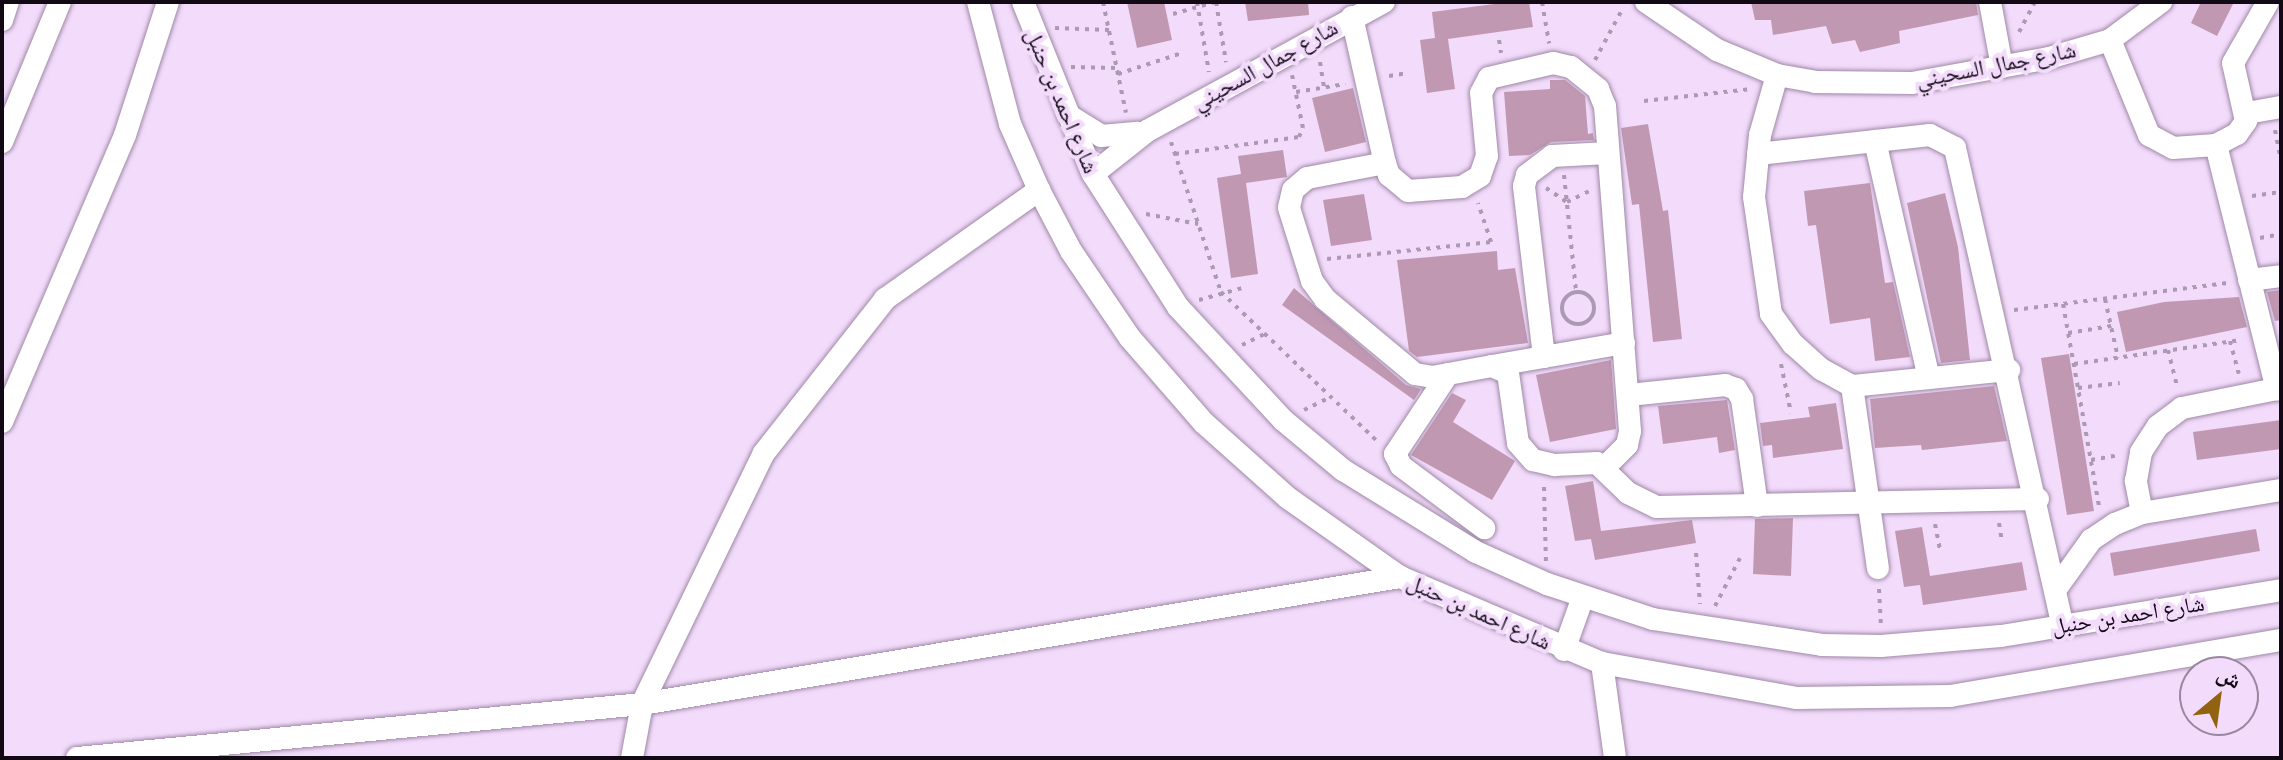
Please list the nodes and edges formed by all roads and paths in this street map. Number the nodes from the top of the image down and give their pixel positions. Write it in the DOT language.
graph roads {
  1 [pos="8,2"];
  2 [pos="60,2"];
  3 [pos="168,2"];
  4 [pos="978,2"];
  5 [pos="1023,2"];
  6 [pos="1103,2"];
  7 [pos="1216,2"];
  8 [pos="1384,2"];
  9 [pos="1542,2"];
  10 [pos="1627,2"];
  11 [pos="1646,2"];
  12 [pos="1990,2"];
  13 [pos="2161,2"];
  14 [pos="2268,2"];
  15 [pos="1197,4"];
  16 [pos="1348,13"];
  17 [pos="1173,14"];
  18 [pos="2,20"];
  19 [pos="1029,27"];
  20 [pos="1109,30"];
  21 [pos="2110,40"];
  22 [pos="1182,53"];
  23 [pos="1287,53"];
  24 [pos="1553,63"];
  25 [pos="1046,67"];
  26 [pos="2002,67"];
  27 [pos="1117,71"];
  28 [pos="1586,76"];
  29 [pos="1775,81"];
  30 [pos="1221,89"];
  31 [pos="1644,101"];
  32 [pos="1063,108"];
  33 [pos="2276,108"];
  34 [pos="2247,113"];
  35 [pos="1147,129"];
  36 [pos="1875,141"];
  37 [pos="2,142"];
  38 [pos="2216,145"];
  39 [pos="1608,153"];
  40 [pos="1175,154"];
  41 [pos="1758,154"];
  42 [pos="1562,156"];
  43 [pos="2281,162"];
  44 [pos="1385,163"];
  45 [pos="1093,174"];
  46 [pos="1527,175"];
  47 [pos="1610,182"];
  48 [pos="1462,187"];
  49 [pos="1039,190"];
  50 [pos="2281,192"];
  51 [pos="2229,200"];
  52 [pos="1567,202"];
  53 [pos="1112,208"];
  54 [pos="1198,224"];
  55 [pos="1304,261"];
  56 [pos="2281,276"];
  57 [pos="2249,280"];
  58 [pos="1246,287"];
  59 [pos="1221,292"];
  60 [pos="1576,292"];
  61 [pos="2105,299"];
  62 [pos="2063,304"];
  63 [pos="1178,307"];
  64 [pos="1995,313"];
  65 [pos="2111,326"];
  66 [pos="2068,333"];
  67 [pos="2263,336"];
  68 [pos="2230,341"];
  69 [pos="1624,343"];
  70 [pos="2168,350"];
  71 [pos="1544,357"];
  72 [pos="2118,358"];
  73 [pos="2074,364"];
  74 [pos="1492,366"];
  75 [pos="2009,370"];
  76 [pos="1448,374"];
  77 [pos="1929,378"];
  78 [pos="2120,383"];
  79 [pos="1852,386"];
  80 [pos="2078,388"];
  81 [pos="2279,389"];
  82 [pos="1629,395"];
  83 [pos="2246,395"];
  84 [pos="2182,408"];
  85 [pos="2,422"];
  86 [pos="1397,460"];
  87 [pos="1544,464"];
  88 [pos="1606,466"];
  89 [pos="2281,490"];
  90 [pos="2038,499"];
  91 [pos="1869,503"];
  92 [pos="1757,506"];
  93 [pos="2142,513"];
  94 [pos="1484,528"];
  95 [pos="2104,531"];
  96 [pos="1696,553"];
  97 [pos="1740,558"];
  98 [pos="1878,568"];
  99 [pos="1400,577"];
  100 [pos="1547,584"];
  101 [pos="2058,586"];
  102 [pos="2281,590"];
  103 [pos="1583,597"];
  104 [pos="2063,626"];
  105 [pos="1702,630"];
  106 [pos="2281,640"];
  107 [pos="1881,646"];
  108 [pos="1564,650"];
  109 [pos="1602,663"];
  110 [pos="642,704"];
  111 [pos="77,758"];
  112 [pos="632,758"];
  113 [pos="1615,758"];
  1 -- 18 [label="street"];
  2 -- 37 [label="street"];
  3 -- 85 [label="street"];
  4 -- 49 [label="street, شارع احمد بن حنبل"];
  5 -- 19 [label="street, شارع احمد بن حنبل"];
  6 -- 20 [label="path"];
  7 -- 15 [label="path"];
  7 -- 30 [label="path"];
  8 -- 16 [label="street, شارع جمال السحيني"];
  9 -- 24 [label="path"];
  10 -- 28 [label="path"];
  11 -- 29 [label="street, شارع جمال السحيني"];
  12 -- 26 [label="street"];
  13 -- 21 [label="street, شارع جمال السحيني"];
  14 -- 34 [label="street"];
  15 -- 17 [label="path"];
  15 -- 30 [label="path"];
  16 -- 23 [label="street, شارع جمال السحيني"];
  16 -- 44 [label="street"];
  19 -- 20 [label="path"];
  19 -- 25 [label="street, شارع احمد بن حنبل"];
  20 -- 27 [label="path"];
  21 -- 26 [label="street, شارع جمال السحيني"];
  21 -- 38 [label="street"];
  22 -- 27 [label="path"];
  23 -- 30 [label="street, شارع جمال السحيني"];
  23 -- 40 [label="path"];
  24 -- 28 [label="street"];
  24 -- 48 [label="street"];
  25 -- 27 [label="path"];
  25 -- 32 [label="street, شارع احمد بن حنبل"];
  26 -- 29 [label="street, شارع جمال السحيني"];
  27 -- 35 [label="path"];
  28 -- 39 [label="street"];
  29 -- 31 [label="path"];
  29 -- 41 [label="street"];
  30 -- 35 [label="street, شارع جمال السحيني"];
  32 -- 35 [label="street"];
  32 -- 45 [label="street, شارع احمد بن حنبل"];
  33 -- 34 [label="street"];
  33 -- 43 [label="path"];
  34 -- 38 [label="street"];
  35 -- 40 [label="path"];
  35 -- 45 [label="street, شارع جمال السحيني"];
  36 -- 41 [label="street"];
  36 -- 64 [label="street"];
  36 -- 77 [label="street"];
  38 -- 51 [label="street"];
  39 -- 42 [label="street"];
  39 -- 47 [label="street"];
  40 -- 54 [label="path"];
  41 -- 79 [label="street"];
  42 -- 46 [label="street"];
  42 -- 52 [label="path"];
  44 -- 48 [label="street"];
  44 -- 55 [label="street"];
  45 -- 53 [label="street, شارع احمد بن حنبل"];
  46 -- 52 [label="path"];
  46 -- 71 [label="street"];
  47 -- 52 [label="path"];
  47 -- 69 [label="street"];
  48 -- 55 [label="path"];
  49 -- 99 [label="street, شارع احمد بن حنبل"];
  49 -- 110 [label="street"];
  50 -- 51 [label="path"];
  51 -- 57 [label="street"];
  52 -- 60 [label="path"];
  53 -- 54 [label="path"];
  53 -- 63 [label="street, شارع احمد بن حنبل"];
  54 -- 59 [label="path"];
  55 -- 76 [label="street"];
  56 -- 57 [label="street"];
  57 -- 61 [label="path"];
  57 -- 67 [label="street"];
  58 -- 59 [label="path"];
  59 -- 63 [label="path"];
  59 -- 86 [label="path"];
  60 -- 60 [label="path"];
  61 -- 62 [label="path"];
  61 -- 65 [label="path"];
  62 -- 64 [label="path"];
  62 -- 66 [label="path"];
  63 -- 100 [label="street, شارع احمد بن حنبل"];
  64 -- 75 [label="street"];
  65 -- 66 [label="path"];
  65 -- 72 [label="path"];
  66 -- 73 [label="path"];
  67 -- 68 [label="path"];
  67 -- 81 [label="street"];
  68 -- 70 [label="path"];
  68 -- 83 [label="path"];
  69 -- 71 [label="street"];
  69 -- 82 [label="street"];
  70 -- 72 [label="path"];
  70 -- 84 [label="path"];
  71 -- 74 [label="street"];
  72 -- 73 [label="path"];
  73 -- 80 [label="path"];
  74 -- 76 [label="street"];
  74 -- 87 [label="street"];
  75 -- 77 [label="street"];
  75 -- 90 [label="street"];
  76 -- 86 [label="street"];
  77 -- 79 [label="street"];
  78 -- 80 [label="path"];
  79 -- 91 [label="street"];
  80 -- 95 [label="path"];
  81 -- 83 [label="street"];
  82 -- 88 [label="street"];
  82 -- 92 [label="street"];
  83 -- 84 [label="street"];
  84 -- 93 [label="street"];
  86 -- 94 [label="street"];
  87 -- 88 [label="street"];
  87 -- 100 [label="path"];
  88 -- 92 [label="street"];
  89 -- 93 [label="street"];
  90 -- 91 [label="street"];
  90 -- 101 [label="street"];
  91 -- 92 [label="street"];
  91 -- 98 [label="street"];
  93 -- 95 [label="street"];
  95 -- 101 [label="street"];
  96 -- 105 [label="path"];
  97 -- 105 [label="path"];
  98 -- 107 [label="path"];
  99 -- 108 [label="street, شارع احمد بن حنبل"];
  99 -- 110 [label="street"];
  100 -- 103 [label="street, شارع احمد بن حنبل"];
  101 -- 104 [label="street"];
  102 -- 104 [label="street, شارع احمد بن حنبل"];
  103 -- 105 [label="street, شارع احمد بن حنبل"];
  103 -- 108 [label="street"];
  104 -- 107 [label="street, شارع احمد بن حنبل"];
  105 -- 107 [label="street, شارع احمد بن حنبل"];
  106 -- 109 [label="street, شارع احمد بن حنبل"];
  108 -- 109 [label="street, شارع احمد بن حنبل"];
  109 -- 113 [label="street"];
  110 -- 111 [label="street"];
  110 -- 112 [label="street"];
}
